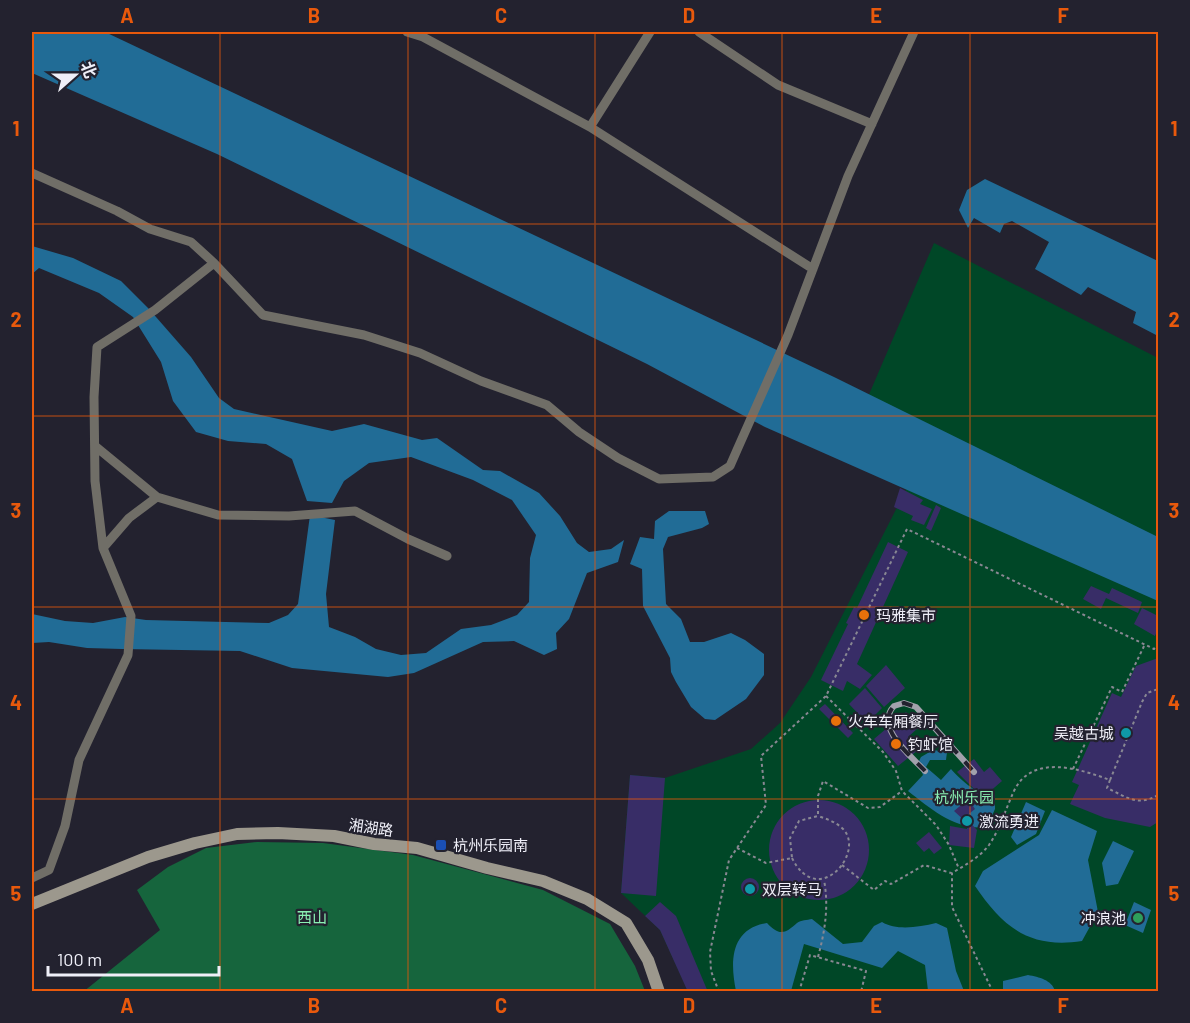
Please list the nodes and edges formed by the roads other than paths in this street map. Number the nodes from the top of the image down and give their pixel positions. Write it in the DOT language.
graph roads {
  1 [pos="407,32"];
  2 [pos="650,32"];
  3 [pos="699,32"];
  4 [pos="914,32"];
  5 [pos="872,124"];
  6 [pos="590,127"];
  7 [pos="32,173"];
  8 [pos="214,263"];
  9 [pos="813,269"];
  10 [pos="94,446"];
  11 [pos="156,497"];
  12 [pos="103,548"];
  13 [pos="447,555"];
  14 [pos="32,878"];
  15 [pos="32,904"];
  16 [pos="659,992"];
  1 -- 6 [label="street"];
  2 -- 6 [label="street"];
  3 -- 5 [label="street"];
  4 -- 5 [label="street"];
  5 -- 9 [label="street"];
  6 -- 9 [label="street"];
  7 -- 8 [label="street"];
  8 -- 9 [label="street"];
  8 -- 10 [label="street"];
  10 -- 11 [label="street"];
  10 -- 12 [label="street"];
  11 -- 12 [label="street"];
  11 -- 13 [label="street"];
  12 -- 14 [label="street"];
  15 -- 16 [label="main road, 湘湖路"];
}
